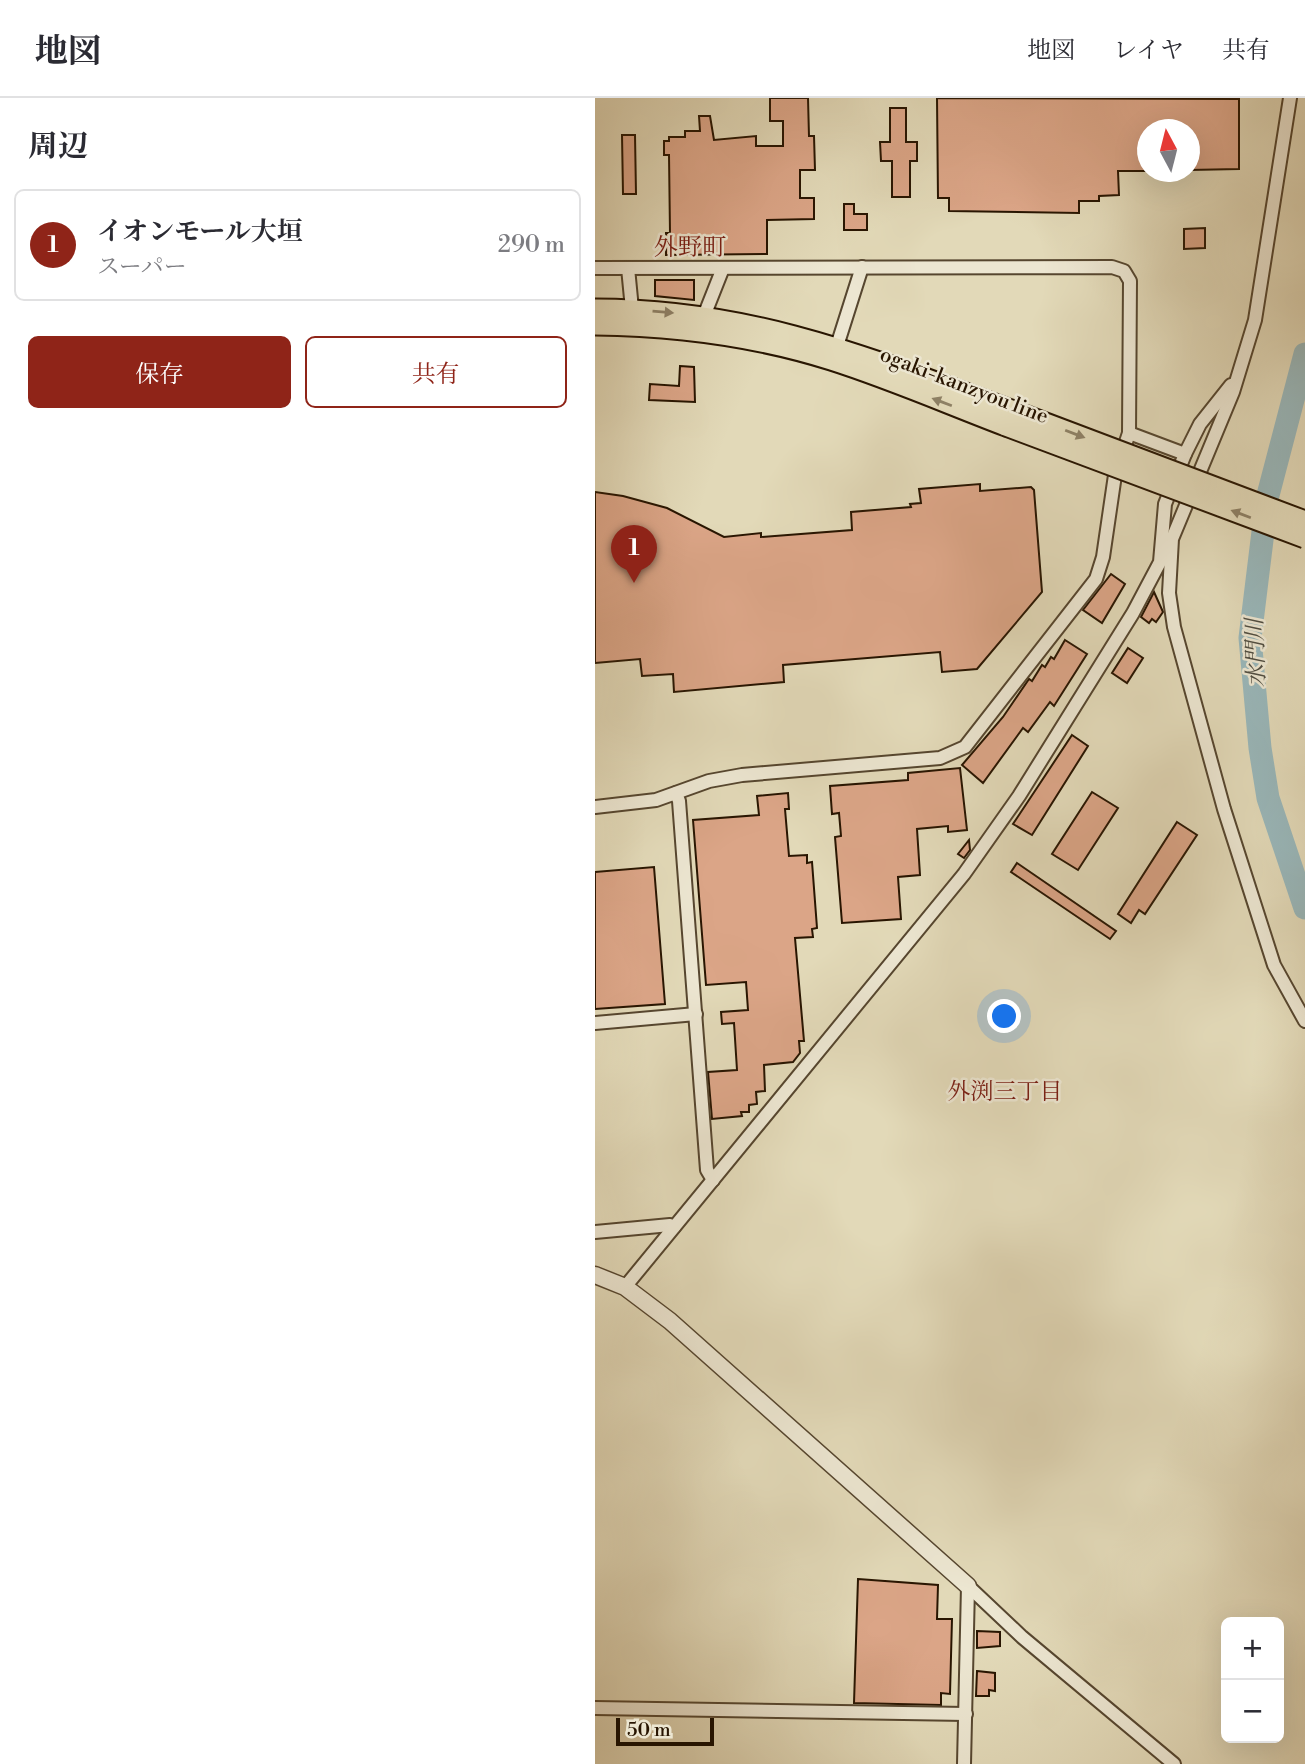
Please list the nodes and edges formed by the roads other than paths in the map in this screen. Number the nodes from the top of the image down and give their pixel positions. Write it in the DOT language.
graph roads {
  1 [pos="1290,98"];
  2 [pos="862,267"];
  3 [pos="595,268"];
  4 [pos="628,268"];
  5 [pos="723,268"];
  6 [pos="595,309"];
  7 [pos="632,309"];
  8 [pos="704,316"];
  9 [pos="595,325"];
  10 [pos="837,346"];
  11 [pos="1234,381"];
  12 [pos="1009,418"];
  13 [pos="1129,433"];
  14 [pos="1185,454"];
  15 [pos="1305,521"];
  16 [pos="1305,538"];
  17 [pos="1164,563"];
  18 [pos="676,793"];
  19 [pos="595,807"];
  20 [pos="696,1014"];
  21 [pos="1305,1021"];
  22 [pos="595,1023"];
  23 [pos="713,1180"];
  24 [pos="674,1227"];
  25 [pos="595,1232"];
  26 [pos="595,1275"];
  27 [pos="625,1287"];
  28 [pos="968,1586"];
  29 [pos="595,1708"];
  30 [pos="966,1714"];
  31 [pos="964,1764"];
  32 [pos="1174,1764"];
  1 -- 11 [label="street"];
  2 -- 5 [label="street"];
  2 -- 10 [label="street"];
  2 -- 13 [label="street"];
  3 -- 4 [label="street"];
  4 -- 5 [label="street"];
  4 -- 7 [label="street"];
  5 -- 8 [label="street"];
  6 -- 7 [label="main road, ogaki-kanzyou line"];
  7 -- 8 [label="main road, ogaki-kanzyou line, one-way"];
  8 -- 10 [label="main road, ogaki-kanzyou line"];
  12 -- 9 [label="main road, ogaki-kanzyou line, one-way"];
  10 -- 12 [label="main road, ogaki-kanzyou line"];
  11 -- 14 [label="street"];
  11 -- 17 [label="street"];
  12 -- 15 [label="main road, ogaki-kanzyou line, one-way, bridge"];
  16 -- 12 [label="main road, ogaki-kanzyou line, one-way, bridge"];
  13 -- 14 [label="street"];
  13 -- 18 [label="street"];
  14 -- 17 [label="street"];
  17 -- 21 [label="street"];
  17 -- 23 [label="street"];
  18 -- 19 [label="street"];
  18 -- 20 [label="street"];
  20 -- 22 [label="street"];
  20 -- 23 [label="street"];
  23 -- 24 [label="street"];
  24 -- 25 [label="street"];
  24 -- 27 [label="street"];
  26 -- 27 [label="street"];
  27 -- 28 [label="street"];
  28 -- 30 [label="street"];
  28 -- 32 [label="street"];
  29 -- 30 [label="street"];
  30 -- 31 [label="street"];
}
